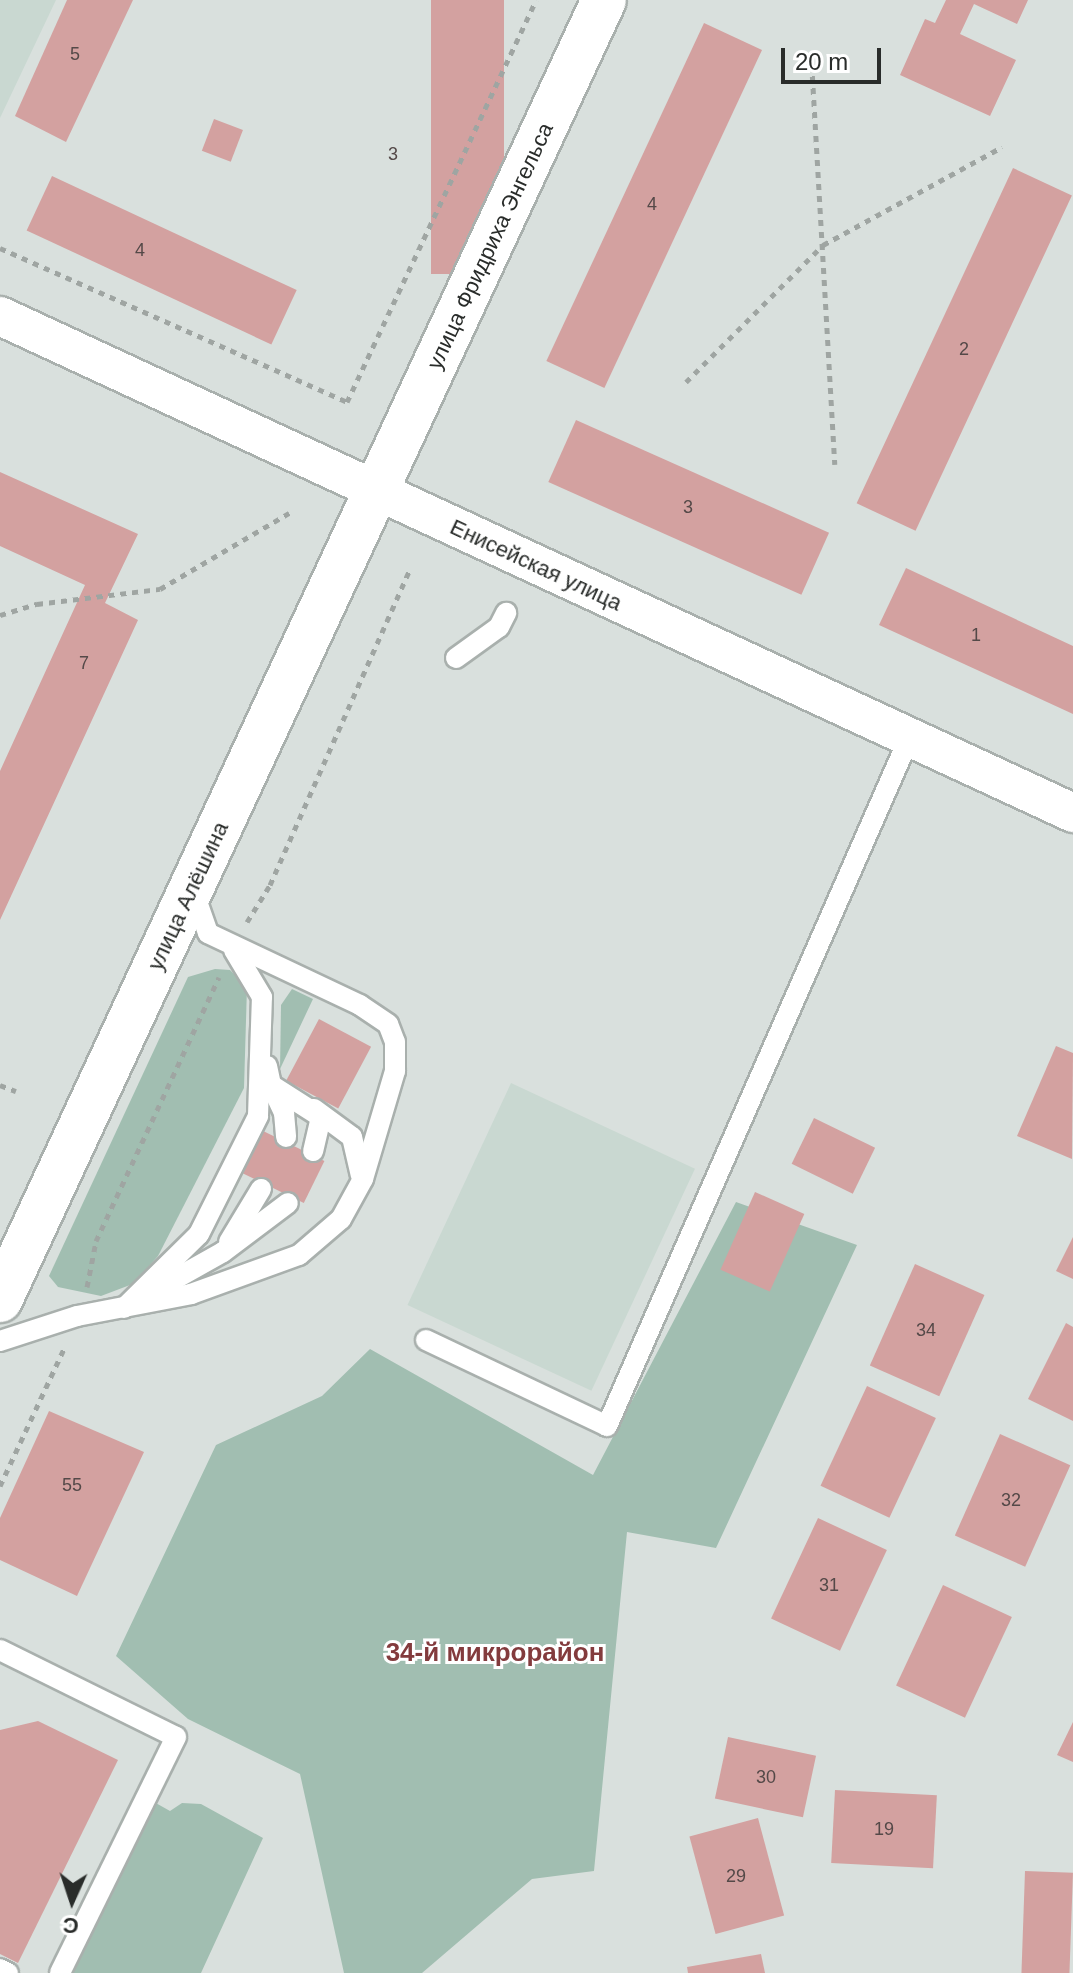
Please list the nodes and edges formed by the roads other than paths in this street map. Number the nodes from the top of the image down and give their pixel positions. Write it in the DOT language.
graph roads {
  1 [pos="604,0"];
  2 [pos="0,316"];
  3 [pos="375,491"];
  4 [pos="506,613"];
  5 [pos="456,658"];
  6 [pos="910,736"];
  7 [pos="1073,813"];
  8 [pos="192,888"];
  9 [pos="233,949"];
  10 [pos="262,1041"];
  11 [pos="271,1085"];
  12 [pos="314,1109"];
  13 [pos="286,1137"];
  14 [pos="313,1151"];
  15 [pos="358,1187"];
  16 [pos="261,1189"];
  17 [pos="288,1203"];
  18 [pos="223,1252"];
  19 [pos="0,1300"];
  20 [pos="124,1308"];
  21 [pos="426,1340"];
  22 [pos="0,1341"];
  23 [pos="0,1650"];
  24 [pos="0,1969"];
  25 [pos="8,1973"];
  26 [pos="60,1973"];
  1 -- 3 [label="street, улица Фридриха Энгельса"];
  2 -- 3 [label="street, Енисейская улица"];
  3 -- 6 [label="street, Енисейская улица"];
  3 -- 8 [label="street, улица Алёшина"];
  4 -- 5 [label="lane"];
  6 -- 7 [label="street, Енисейская улица"];
  6 -- 21 [label="lane"];
  8 -- 9 [label="lane"];
  8 -- 19 [label="street, улица Алёшина"];
  9 -- 10 [label="lane"];
  9 -- 15 [label="lane"];
  10 -- 11 [label="lane"];
  10 -- 20 [label="lane"];
  11 -- 12 [label="lane"];
  11 -- 13 [label="lane"];
  12 -- 14 [label="lane"];
  12 -- 15 [label="lane"];
  15 -- 20 [label="lane"];
  16 -- 18 [label="lane"];
  17 -- 18 [label="lane"];
  18 -- 20 [label="lane"];
  20 -- 22 [label="lane"];
  23 -- 26 [label="lane"];
  24 -- 25 [label="lane"];
}
